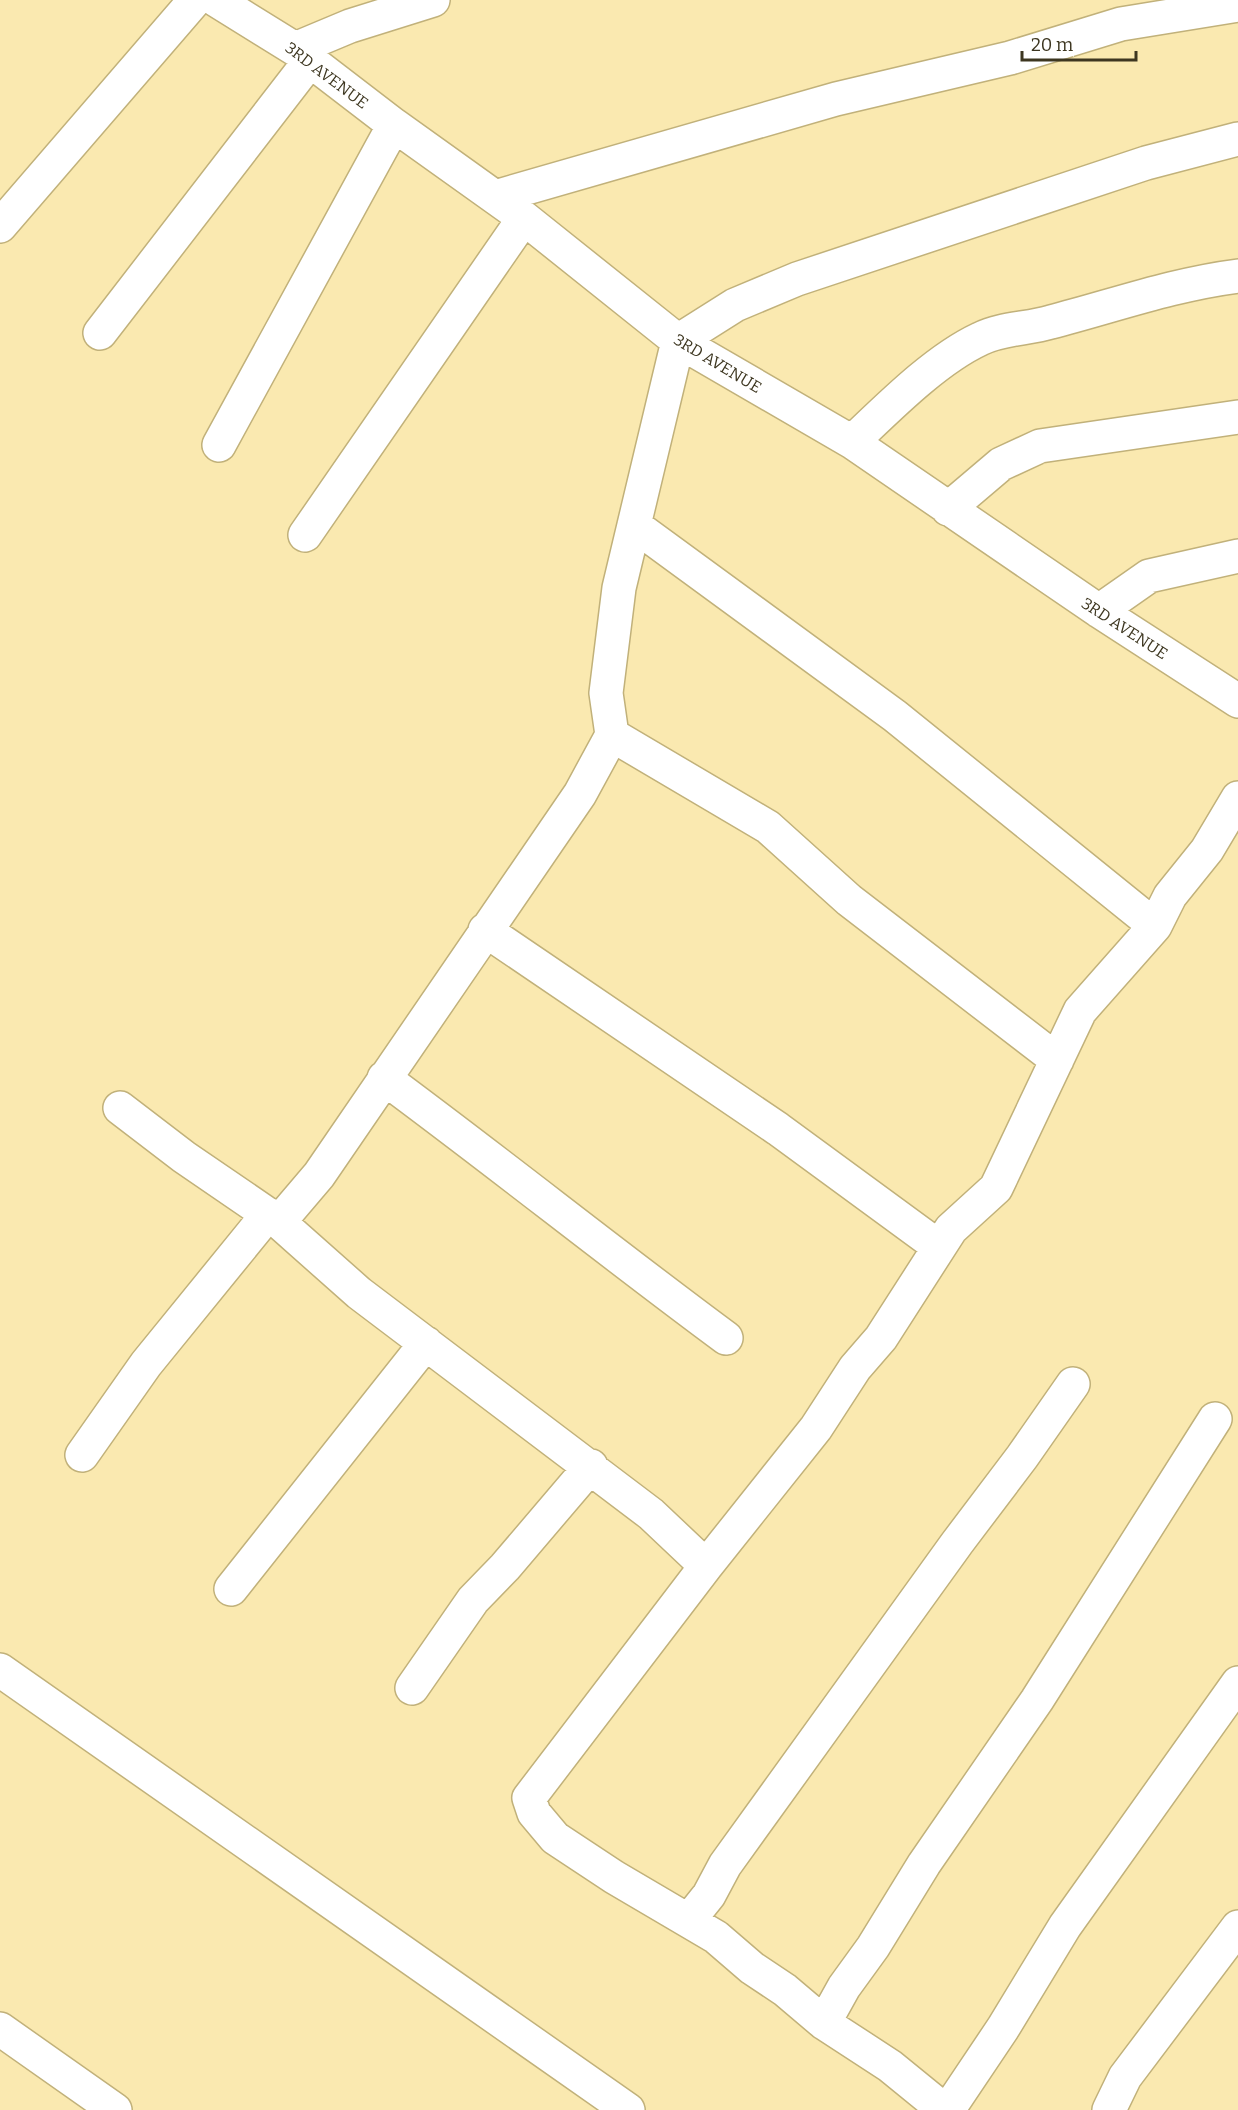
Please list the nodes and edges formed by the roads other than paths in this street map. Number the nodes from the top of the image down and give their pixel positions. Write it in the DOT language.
graph roads {
  1 [pos="195,0"];
  2 [pos="216,0"];
  3 [pos="433,0"];
  4 [pos="1238,5"];
  5 [pos="302,56"];
  6 [pos="394,125"];
  7 [pos="1238,139"];
  8 [pos="495,197"];
  9 [pos="524,218"];
  10 [pos="0,226"];
  11 [pos="1238,276"];
  12 [pos="100,333"];
  13 [pos="678,341"];
  14 [pos="1238,417"];
  15 [pos="852,442"];
  16 [pos="219,445"];
  17 [pos="948,509"];
  18 [pos="634,525"];
  19 [pos="305,535"];
  20 [pos="1238,556"];
  21 [pos="1099,611"];
  22 [pos="1238,701"];
  23 [pos="612,735"];
  24 [pos="1238,798"];
  25 [pos="1155,926"];
  26 [pos="485,930"];
  27 [pos="1056,1060"];
  28 [pos="384,1078"];
  29 [pos="120,1108"];
  30 [pos="273,1218"];
  31 [pos="939,1247"];
  32 [pos="726,1338"];
  33 [pos="426,1343"];
  34 [pos="1073,1384"];
  35 [pos="1215,1419"];
  36 [pos="82,1455"];
  37 [pos="591,1466"];
  38 [pos="706,1566"];
  39 [pos="231,1589"];
  40 [pos="0,1670"];
  41 [pos="1238,1683"];
  42 [pos="412,1688"];
  43 [pos="689,1920"];
  44 [pos="1238,1927"];
  45 [pos="824,2023"];
  46 [pos="0,2029"];
  47 [pos="115,2110"];
  48 [pos="628,2110"];
  49 [pos="946,2110"];
  50 [pos="1109,2110"];
  1 -- 10 [label="street"];
  2 -- 5 [label="street, 3RD AVENUE"];
  3 -- 5 [label="street"];
  4 -- 8 [label="street"];
  5 -- 6 [label="street, 3RD AVENUE"];
  5 -- 12 [label="street"];
  6 -- 8 [label="street, 3RD AVENUE"];
  6 -- 16 [label="street"];
  7 -- 13 [label="street"];
  8 -- 9 [label="street, 3RD AVENUE"];
  9 -- 13 [label="street, 3RD AVENUE"];
  9 -- 19 [label="street"];
  11 -- 15 [label="street"];
  13 -- 15 [label="street, 3RD AVENUE"];
  13 -- 18 [label="street"];
  14 -- 17 [label="street"];
  15 -- 17 [label="street, 3RD AVENUE"];
  17 -- 21 [label="street, 3RD AVENUE"];
  18 -- 23 [label="street"];
  18 -- 25 [label="street"];
  20 -- 21 [label="street"];
  21 -- 22 [label="street, 3RD AVENUE"];
  23 -- 26 [label="street"];
  23 -- 27 [label="street"];
  24 -- 25 [label="street"];
  25 -- 27 [label="street"];
  26 -- 28 [label="street"];
  26 -- 31 [label="street"];
  27 -- 31 [label="street"];
  28 -- 30 [label="street"];
  28 -- 32 [label="street"];
  29 -- 30 [label="street"];
  30 -- 33 [label="street"];
  30 -- 36 [label="street"];
  31 -- 38 [label="street"];
  33 -- 37 [label="street"];
  33 -- 39 [label="street"];
  34 -- 43 [label="street"];
  35 -- 45 [label="street"];
  37 -- 38 [label="street"];
  37 -- 42 [label="street"];
  38 -- 43 [label="street"];
  40 -- 48 [label="street"];
  41 -- 49 [label="street"];
  43 -- 45 [label="street"];
  44 -- 50 [label="street"];
  45 -- 49 [label="street"];
  46 -- 47 [label="street"];
}
